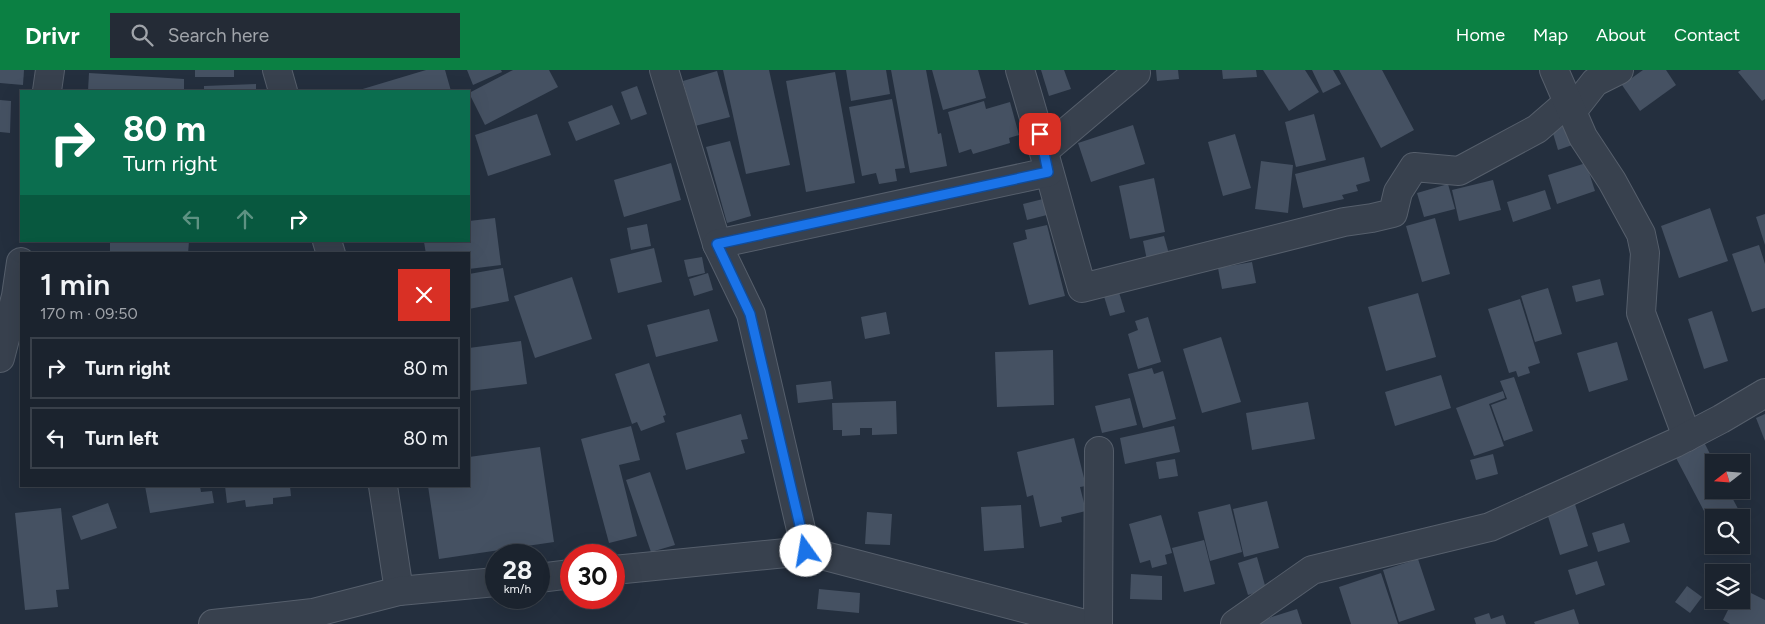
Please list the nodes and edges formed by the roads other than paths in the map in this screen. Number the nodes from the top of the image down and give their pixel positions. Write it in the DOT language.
graph roads {
  1 [pos="50,70"];
  2 [pos="277,70"];
  3 [pos="664,70"];
  4 [pos="1020,70"];
  5 [pos="1554,70"];
  6 [pos="1619,70"];
  7 [pos="1136,73"];
  8 [pos="46,90"];
  9 [pos="283,90"];
  10 [pos="1568,103"];
  11 [pos="1047,161"];
  12 [pos="717,244"];
  13 [pos="20,269"];
  14 [pos="0,358"];
  15 [pos="1765,392"];
  16 [pos="1687,437"];
  17 [pos="1099,451"];
  18 [pos="383,487"];
  19 [pos="806,551"];
  20 [pos="625,569"];
  21 [pos="485,583"];
  22 [pos="399,591"];
  23 [pos="315,619"];
  24 [pos="213,624"];
  25 [pos="1085,624"];
  26 [pos="1098,624"];
  27 [pos="1235,624"];
  1 -- 8 [label="street"];
  2 -- 9 [label="street"];
  3 -- 12 [label="street"];
  4 -- 11 [label="street"];
  5 -- 10 [label="street"];
  6 -- 10 [label="street"];
  7 -- 11 [label="street"];
  10 -- 11 [label="street"];
  10 -- 16 [label="street"];
  11 -- 12 [label="street"];
  12 -- 19 [label="street"];
  13 -- 14 [label="street"];
  15 -- 16 [label="street"];
  16 -- 27 [label="street"];
  17 -- 26 [label="street"];
  18 -- 22 [label="street"];
  19 -- 20 [label="street"];
  19 -- 25 [label="street"];
  21 -- 22 [label="street"];
  22 -- 23 [label="street"];
  23 -- 24 [label="street"];
}
